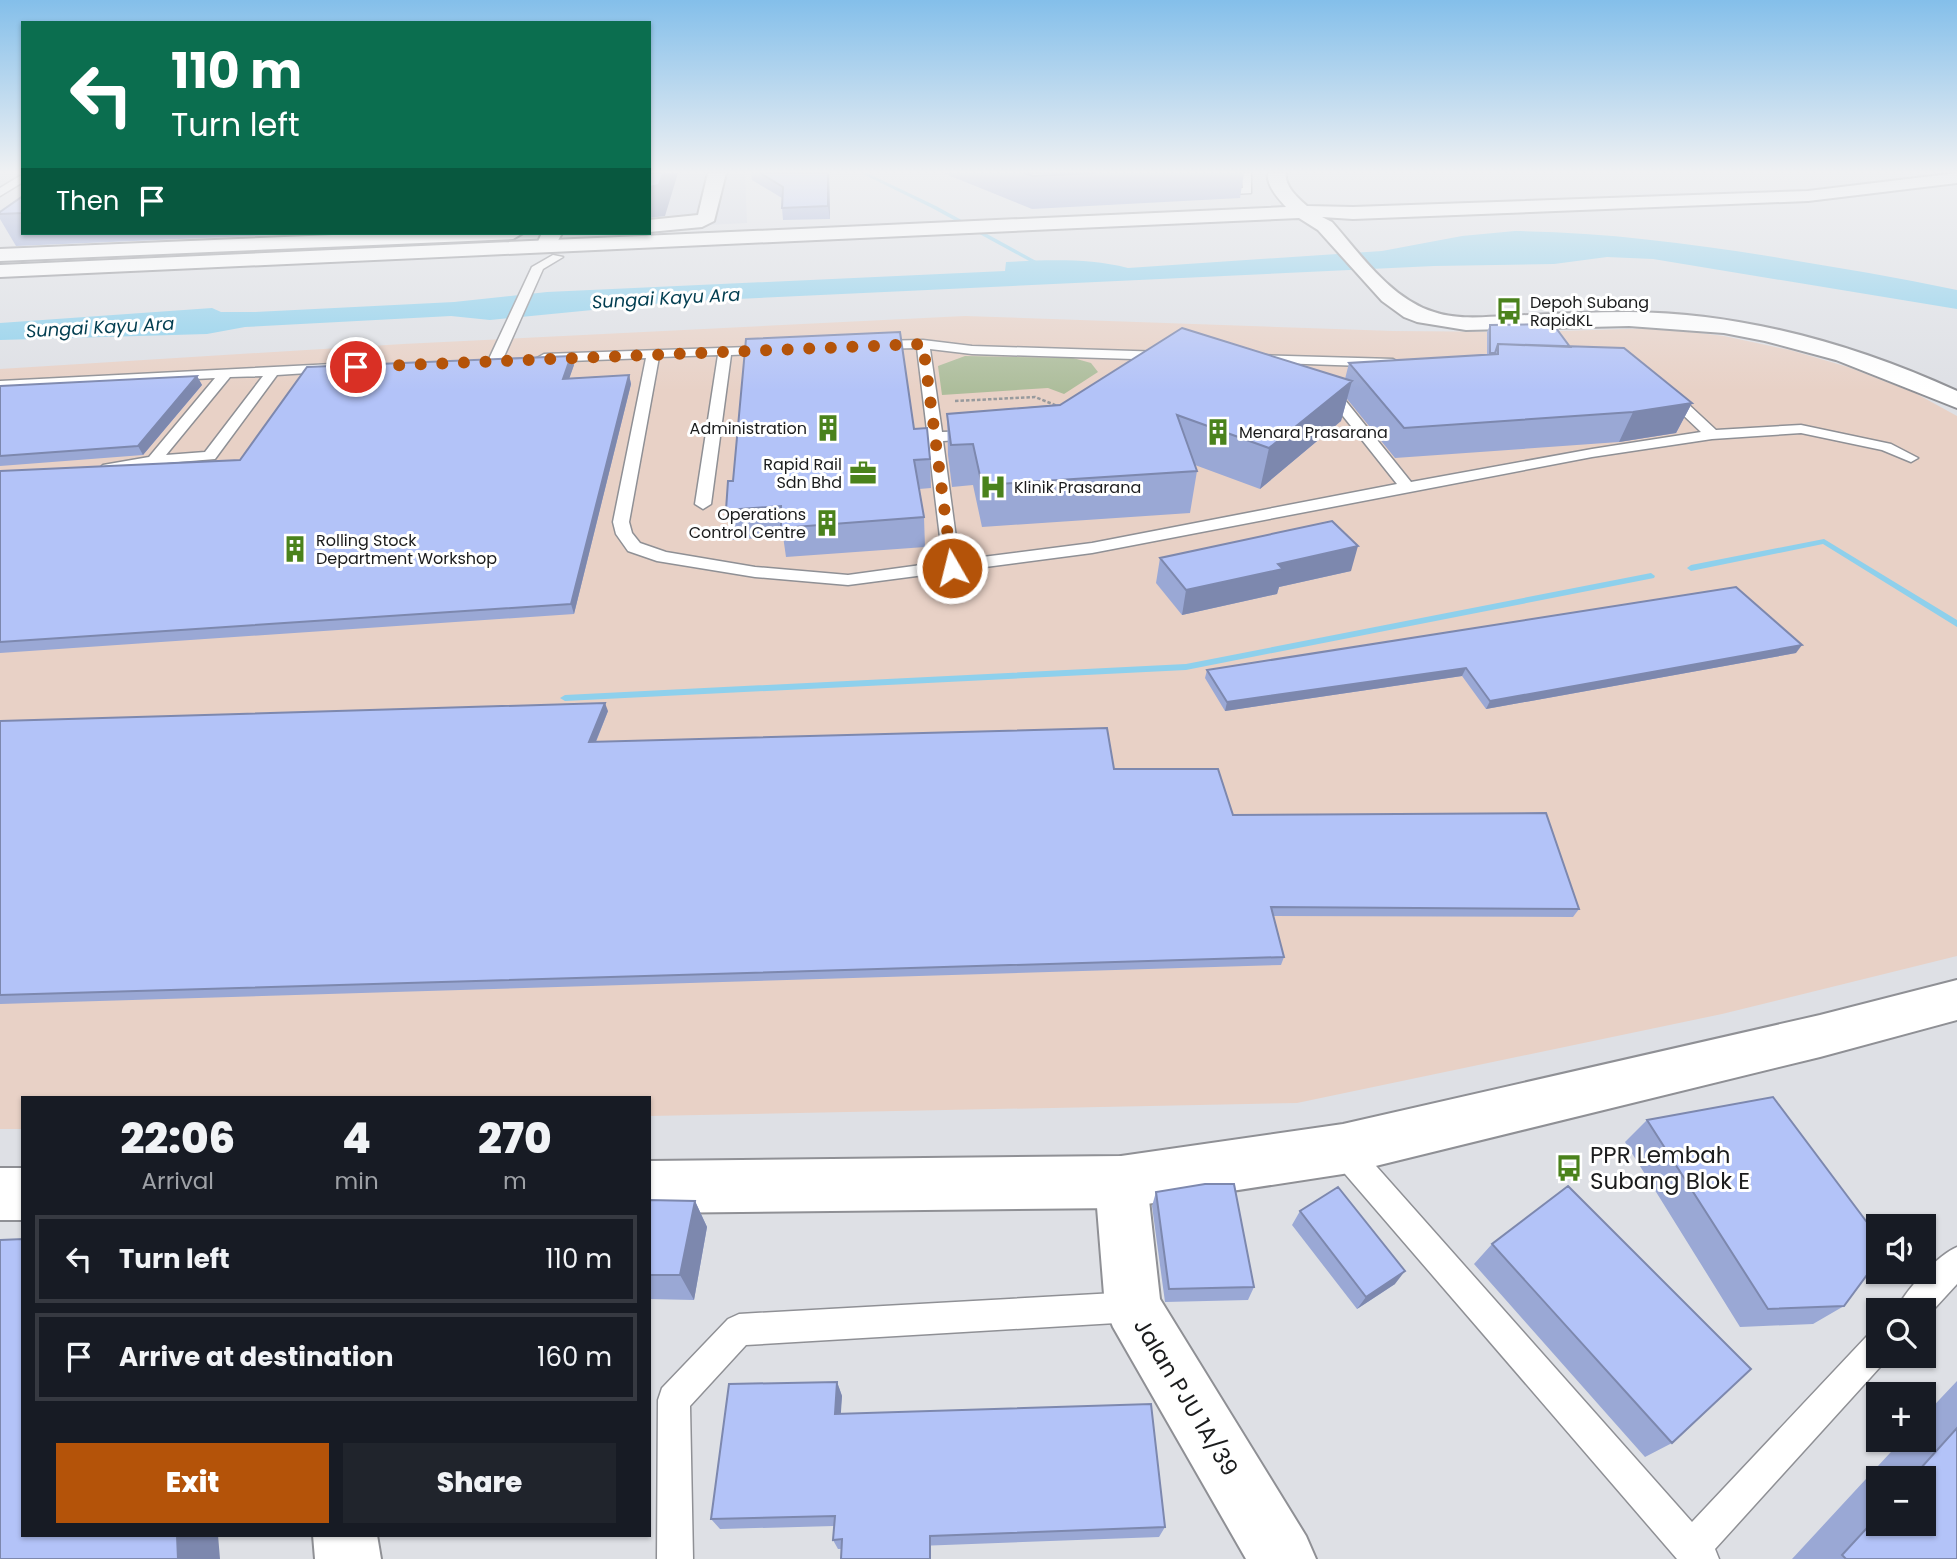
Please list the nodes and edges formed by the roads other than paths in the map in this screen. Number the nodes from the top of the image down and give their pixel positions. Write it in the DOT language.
graph roads {
  1 [pos="142,246"];
  2 [pos="239,246"];
  3 [pos="273,246"];
  4 [pos="431,246"];
  5 [pos="650,246"];
  6 [pos="1344,246"];
  7 [pos="533,251"];
  8 [pos="0,255"];
  9 [pos="255,266"];
  10 [pos="217,268"];
  11 [pos="0,271"];
  12 [pos="0,282"];
  13 [pos="923,344"];
  14 [pos="857,346"];
  15 [pos="791,348"];
  16 [pos="725,351"];
  17 [pos="653,354"];
  18 [pos="1124,355"];
  19 [pos="1177,356"];
  20 [pos="1241,359"];
  21 [pos="1307,361"];
  22 [pos="1414,363"];
  23 [pos="342,368"];
  24 [pos="273,371"];
  25 [pos="226,373"];
  26 [pos="0,385"];
  27 [pos="1657,386"];
  28 [pos="1957,400"];
  29 [pos="1071,411"];
  30 [pos="985,434"];
  31 [pos="1712,435"];
  32 [pos="935,438"];
  33 [pos="1911,458"];
  34 [pos="154,460"];
  35 [pos="91,469"];
  36 [pos="1407,487"];
  37 [pos="703,504"];
  38 [pos="952,568"];
  39 [pos="1957,1000"];
  40 [pos="1343,1149"];
  41 [pos="1121,1182"];
  42 [pos="651,1187"];
  43 [pos="0,1194"];
  44 [pos="21,1194"];
  45 [pos="1957,1262"];
  46 [pos="1923,1298"];
  47 [pos="1133,1307"];
  48 [pos="1866,1361"];
  49 [pos="345,1537"];
  50 [pos="1697,1553"];
  51 [pos="348,1559"];
  52 [pos="675,1559"];
  53 [pos="1283,1559"];
  1 -- 8 [label="street"];
  2 -- 10 [label="street"];
  3 -- 9 [label="street"];
  4 -- 7 [label="street"];
  5 -- 7 [label="street"];
  6 -- 28 [label="street"];
  7 -- 9 [label="street"];
  7 -- 17 [label="lane"];
  9 -- 10 [label="street"];
  10 -- 11 [label="street"];
  10 -- 12 [label="street"];
  13 -- 14 [label="lane"];
  13 -- 18 [label="lane"];
  13 -- 32 [label="lane"];
  15 -- 16 [label="lane"];
  16 -- 17 [label="lane"];
  16 -- 37 [label="lane"];
  17 -- 38 [label="lane"];
  18 -- 19 [label="lane"];
  18 -- 29 [label="lane"];
  20 -- 21 [label="lane"];
  21 -- 22 [label="lane"];
  21 -- 36 [label="lane"];
  23 -- 24 [label="lane"];
  24 -- 25 [label="lane"];
  24 -- 34 [label="lane"];
  25 -- 26 [label="lane"];
  25 -- 34 [label="lane"];
  27 -- 31 [label="lane"];
  30 -- 32 [label="lane"];
  31 -- 33 [label="lane"];
  31 -- 36 [label="lane"];
  32 -- 38 [label="lane"];
  34 -- 35 [label="lane"];
  36 -- 38 [label="lane"];
  39 -- 40 [label="street"];
  40 -- 41 [label="street"];
  40 -- 50 [label="lane"];
  41 -- 42 [label="street"];
  41 -- 47 [label="street, Jalan PJU 1A/39"];
  43 -- 44 [label="street"];
  45 -- 46 [label="lane"];
  47 -- 52 [label="lane"];
  47 -- 53 [label="street, Jalan PJU 1A/39"];
  48 -- 50 [label="lane"];
  49 -- 51 [label="street"];
}
